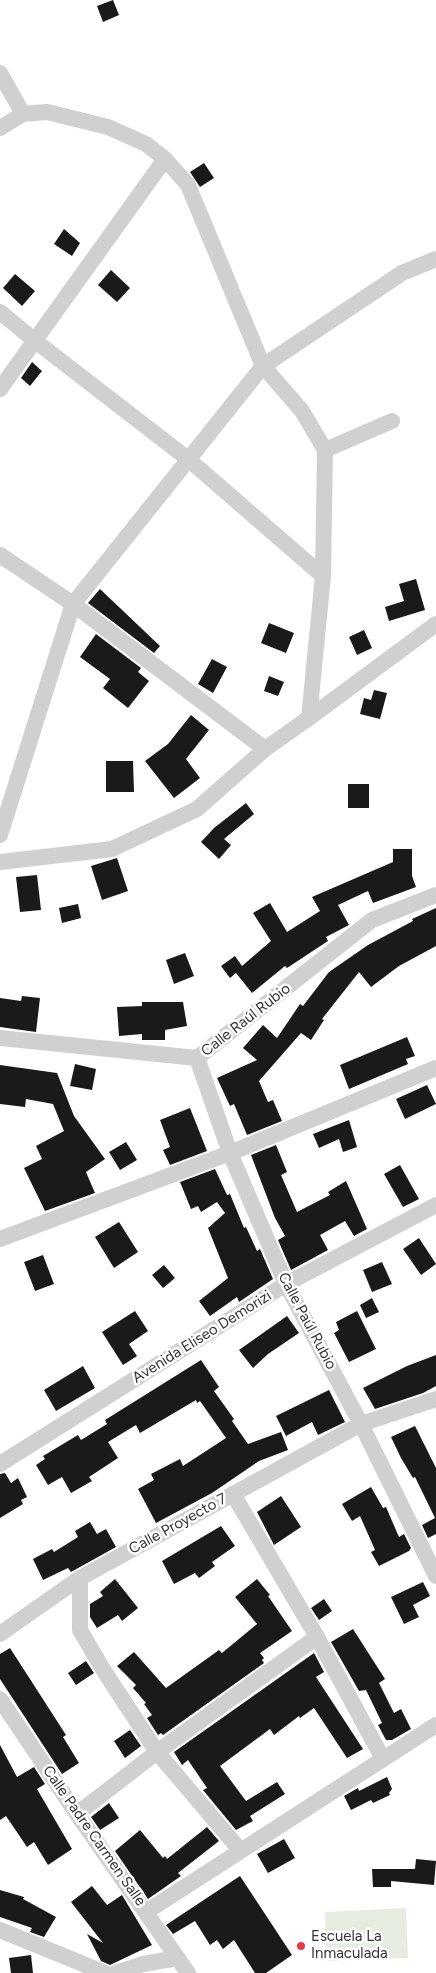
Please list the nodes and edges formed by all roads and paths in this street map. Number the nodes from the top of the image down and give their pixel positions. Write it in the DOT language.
graph roads {
  1 [pos="0,73"];
  2 [pos="23,114"];
  3 [pos="0,128"];
  4 [pos="164,159"];
  5 [pos="436,259"];
  6 [pos="0,312"];
  7 [pos="34,340"];
  8 [pos="264,366"];
  9 [pos="0,389"];
  10 [pos="392,421"];
  11 [pos="325,450"];
  12 [pos="188,459"];
  13 [pos="0,555"];
  14 [pos="323,576"];
  15 [pos="73,604"];
  16 [pos="436,624"];
  17 [pos="309,718"];
  18 [pos="265,749"];
  19 [pos="0,835"];
  20 [pos="0,862"];
  21 [pos="436,895"];
  22 [pos="0,1038"];
  23 [pos="197,1058"];
  24 [pos="436,1068"];
  25 [pos="230,1153"];
  26 [pos="436,1205"];
  27 [pos="0,1239"];
  28 [pos="286,1284"];
  29 [pos="436,1399"];
  30 [pos="361,1424"];
  31 [pos="0,1464"];
  32 [pos="233,1494"];
  33 [pos="436,1576"];
  34 [pos="80,1578"];
  35 [pos="0,1634"];
  36 [pos="318,1637"];
  37 [pos="0,1699"];
  38 [pos="436,1725"];
  39 [pos="157,1752"];
  40 [pos="383,1759"];
  41 [pos="77,1814"];
  42 [pos="240,1850"];
  43 [pos="146,1912"];
  44 [pos="0,1930"];
  45 [pos="178,1958"];
  46 [pos="105,1973"];
  47 [pos="115,1973"];
  48 [pos="188,1973"];
  1 -- 2 [label="street"];
  2 -- 3 [label="street"];
  2 -- 4 [label="street"];
  4 -- 7 [label="street"];
  4 -- 8 [label="street"];
  5 -- 8 [label="street"];
  6 -- 7 [label="street"];
  7 -- 9 [label="street"];
  7 -- 12 [label="street"];
  8 -- 11 [label="street"];
  8 -- 12 [label="street"];
  10 -- 11 [label="street"];
  11 -- 14 [label="street"];
  12 -- 14 [label="street"];
  12 -- 15 [label="street"];
  13 -- 15 [label="street"];
  14 -- 17 [label="street"];
  15 -- 18 [label="street"];
  15 -- 19 [label="street"];
  16 -- 17 [label="street"];
  17 -- 18 [label="street"];
  18 -- 20 [label="street"];
  21 -- 23 [label="street, Calle Raúl Rubio"];
  22 -- 23 [label="street, Calle Raúl Rubio"];
  23 -- 25 [label="street, Calle Paúl Rubio"];
  24 -- 25 [label="street"];
  25 -- 27 [label="street"];
  25 -- 28 [label="street, Calle Paúl Rubio"];
  26 -- 28 [label="street, Avenida Eliseo Demorizi"];
  28 -- 30 [label="street, Calle Paúl Rubio"];
  28 -- 31 [label="street, Avenida Eliseo Demorizi"];
  29 -- 30 [label="street, Calle Proyecto 7"];
  30 -- 32 [label="street, Calle Proyecto 7"];
  30 -- 33 [label="street, Calle Paúl Rubio"];
  32 -- 34 [label="street, Calle Proyecto 7"];
  32 -- 36 [label="street"];
  34 -- 35 [label="street, Calle Proyecto 7"];
  34 -- 39 [label="street"];
  36 -- 39 [label="street"];
  36 -- 40 [label="street"];
  37 -- 41 [label="street, Calle Padre Carmen Salle"];
  38 -- 40 [label="street"];
  39 -- 41 [label="street"];
  39 -- 42 [label="street"];
  40 -- 42 [label="street"];
  41 -- 43 [label="street, Calle Padre Carmen Salle"];
  42 -- 43 [label="street"];
  43 -- 45 [label="street, Calle Padre Carmen Salle"];
  44 -- 46 [label="street"];
  45 -- 47 [label="street"];
  45 -- 48 [label="street, Calle Padre Carmen Salle"];
}
